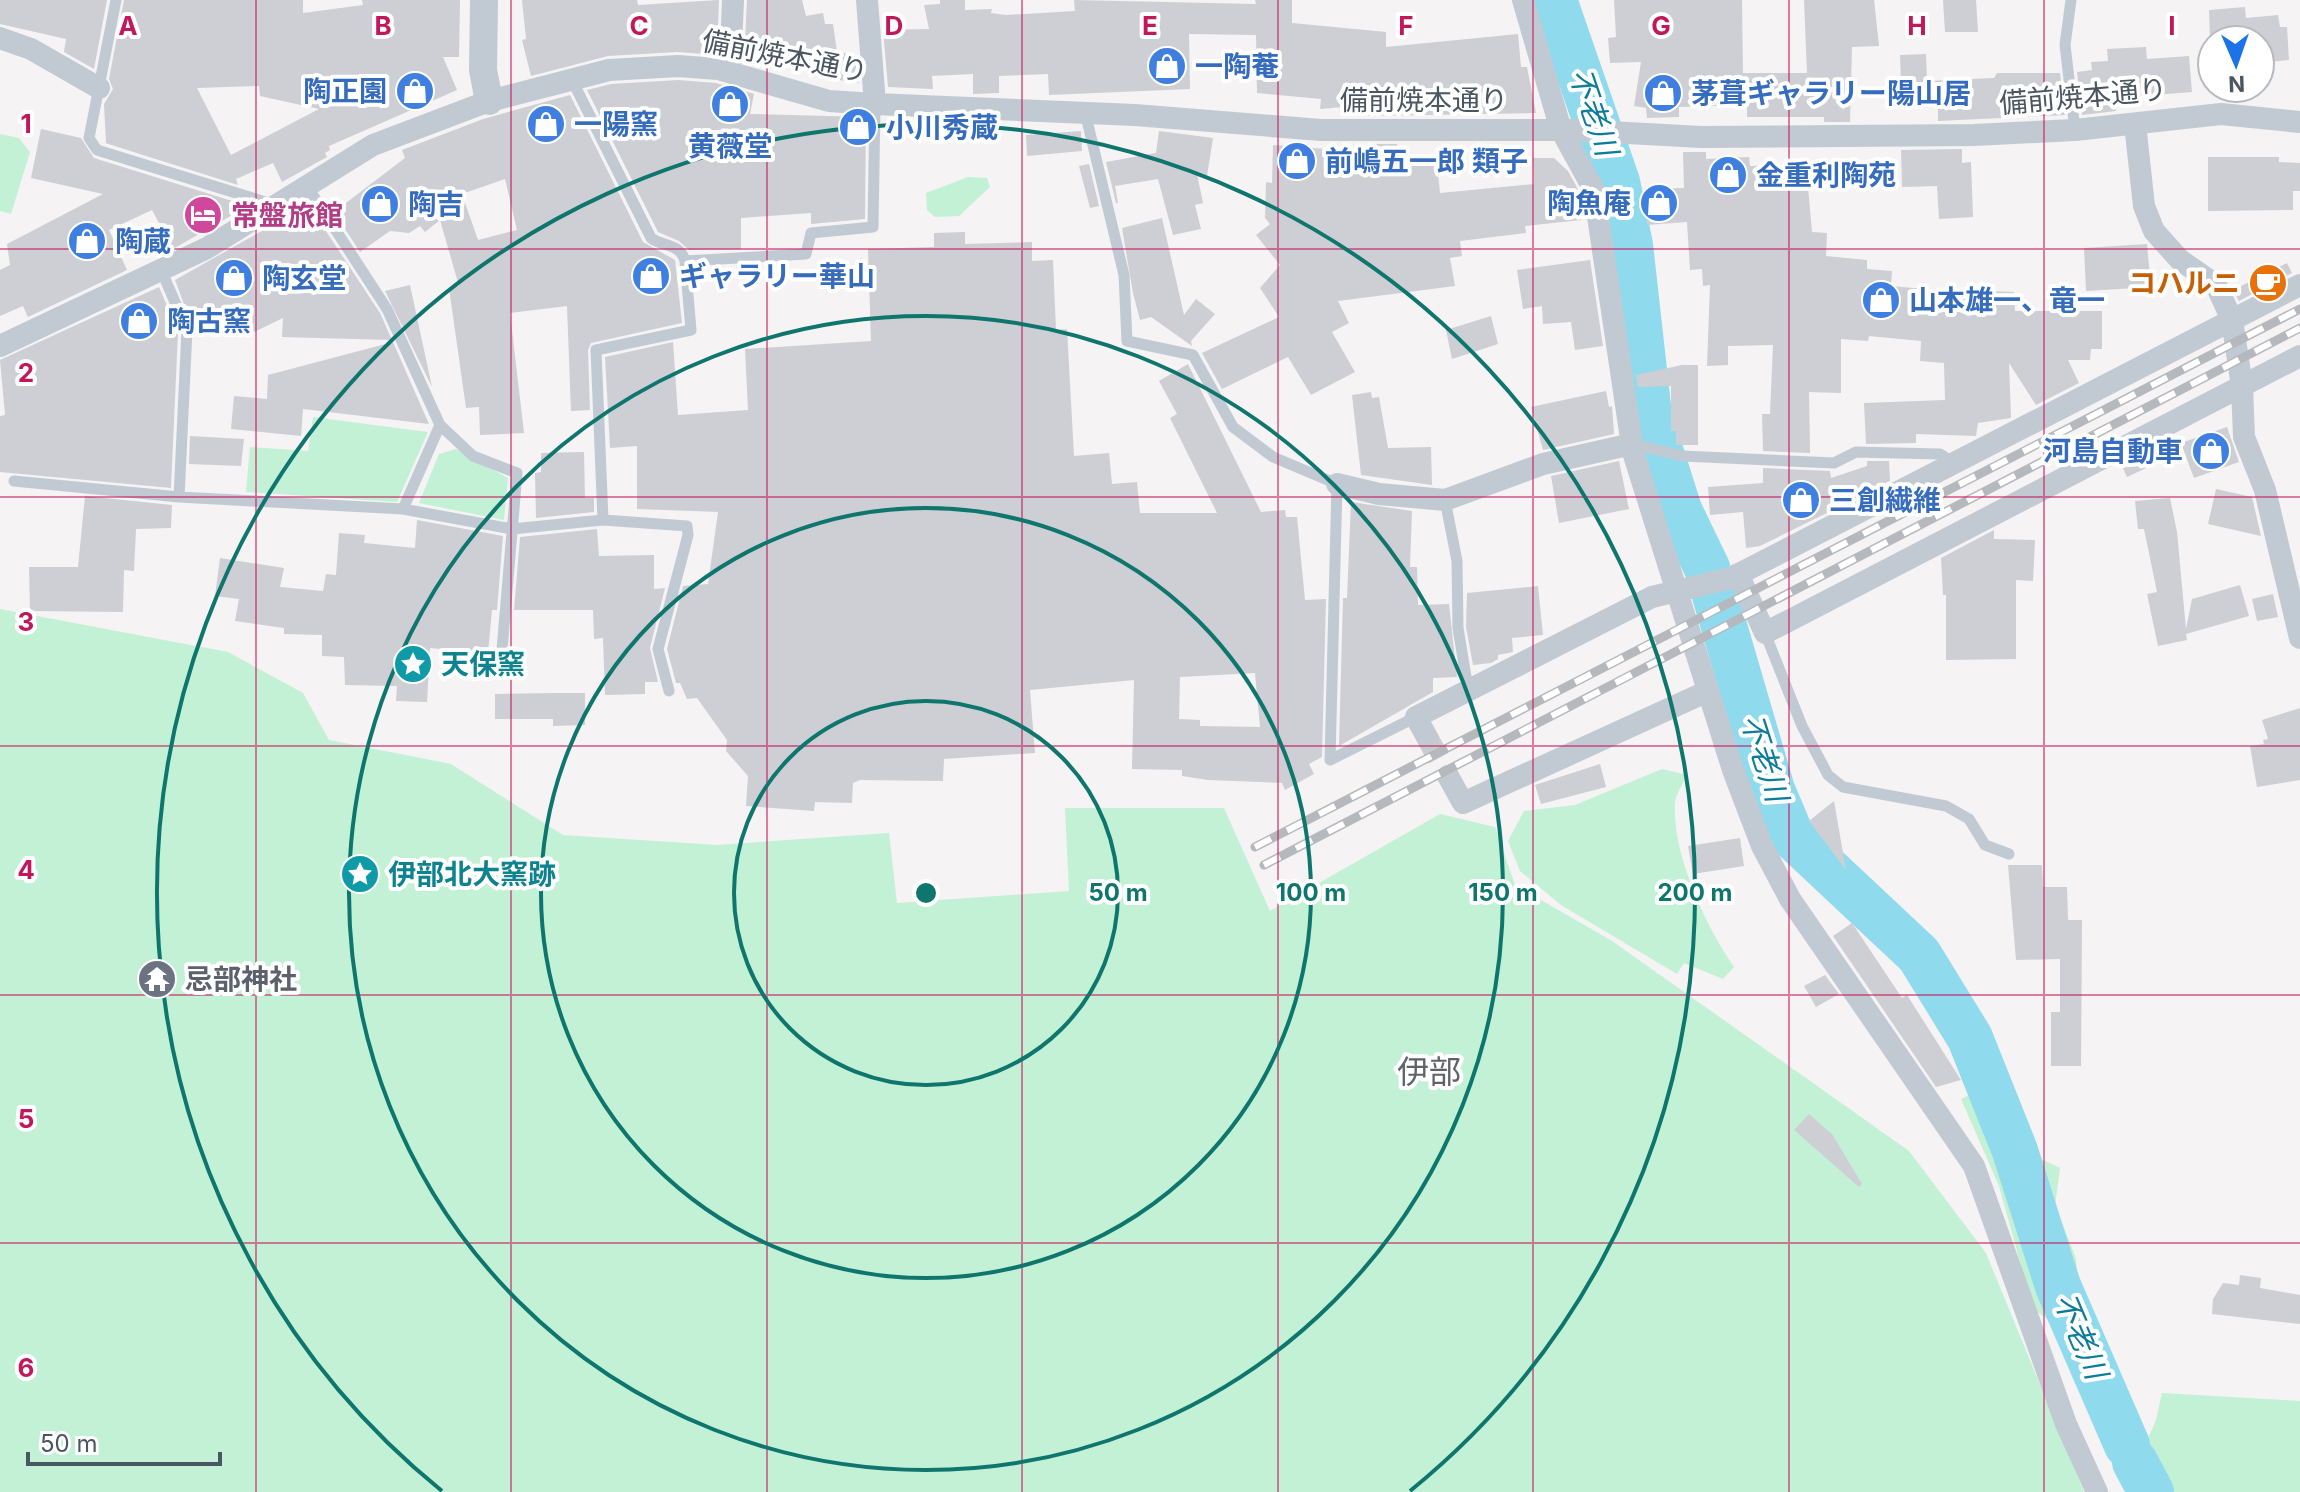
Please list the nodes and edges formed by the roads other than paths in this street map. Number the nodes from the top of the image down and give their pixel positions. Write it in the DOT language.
graph roads {
  1 [pos="116,0"];
  2 [pos="484,0"];
  3 [pos="733,0"];
  4 [pos="867,0"];
  5 [pos="1523,0"];
  6 [pos="2071,0"];
  7 [pos="0,38"];
  8 [pos="730,72"];
  9 [pos="572,80"];
  10 [pos="99,88"];
  11 [pos="489,101"];
  12 [pos="875,104"];
  13 [pos="1085,112"];
  14 [pos="2300,122"];
  15 [pos="2135,124"];
  16 [pos="1567,130"];
  17 [pos="2075,130"];
  18 [pos="307,186"];
  19 [pos="276,205"];
  20 [pos="685,261"];
  21 [pos="162,272"];
  22 [pos="2300,285"];
  23 [pos="2232,320"];
  24 [pos="0,346"];
  25 [pos="2300,356"];
  26 [pos="2242,386"];
  27 [pos="440,425"];
  28 [pos="1636,443"];
  29 [pos="1955,464"];
  30 [pos="14,481"];
  31 [pos="1337,484"];
  32 [pos="179,497"];
  33 [pos="1445,500"];
  34 [pos="403,509"];
  35 [pos="603,520"];
  36 [pos="512,529"];
  37 [pos="1734,576"];
  38 [pos="1686,591"];
  39 [pos="1765,633"];
  40 [pos="2300,638"];
  41 [pos="502,650"];
  42 [pos="1468,689"];
  43 [pos="669,691"];
  44 [pos="1708,691"];
  45 [pos="1416,717"];
  46 [pos="1428,739"];
  47 [pos="1448,776"];
  48 [pos="2009,854"];
  49 [pos="2097,1492"];
  1 -- 10 [label="lane"];
  2 -- 11 [label="street"];
  3 -- 8 [label="street"];
  4 -- 12 [label="street"];
  5 -- 16 [label="street"];
  6 -- 17 [label="lane"];
  7 -- 10 [label="street"];
  8 -- 9 [label="street, 備前焼本通り"];
  8 -- 12 [label="street, 備前焼本通り"];
  9 -- 11 [label="street, 備前焼本通り"];
  9 -- 20 [label="lane"];
  10 -- 19 [label="lane"];
  11 -- 18 [label="street, 備前焼本通り"];
  12 -- 13 [label="street, 備前焼本通り"];
  12 -- 20 [label="lane"];
  13 -- 16 [label="street, 備前焼本通り"];
  13 -- 31 [label="lane"];
  14 -- 15 [label="street, 備前焼本通り"];
  15 -- 17 [label="street, 備前焼本通り"];
  15 -- 23 [label="street"];
  16 -- 17 [label="street, 備前焼本通り"];
  16 -- 28 [label="street"];
  18 -- 19 [label="street, 備前焼本通り"];
  18 -- 27 [label="lane"];
  19 -- 21 [label="street, 備前焼本通り"];
  20 -- 35 [label="lane"];
  21 -- 24 [label="street, 備前焼本通り"];
  21 -- 32 [label="lane"];
  22 -- 23 [label="street"];
  23 -- 26 [label="street"];
  23 -- 29 [label="street"];
  25 -- 26 [label="street"];
  26 -- 39 [label="street"];
  26 -- 40 [label="street"];
  27 -- 34 [label="lane"];
  27 -- 36 [label="lane"];
  28 -- 29 [label="lane"];
  28 -- 33 [label="street"];
  28 -- 38 [label="street"];
  29 -- 37 [label="street"];
  30 -- 32 [label="lane"];
  31 -- 33 [label="street"];
  31 -- 45 [label="lane"];
  32 -- 34 [label="lane"];
  33 -- 42 [label="lane"];
  34 -- 36 [label="lane"];
  35 -- 36 [label="lane"];
  35 -- 43 [label="lane"];
  36 -- 41 [label="lane"];
  37 -- 38 [label="street"];
  37 -- 39 [label="street"];
  38 -- 42 [label="street"];
  38 -- 44 [label="street"];
  39 -- 48 [label="lane"];
  42 -- 45 [label="street"];
  44 -- 47 [label="street"];
  44 -- 49 [label="street"];
  45 -- 46 [label="street"];
}
